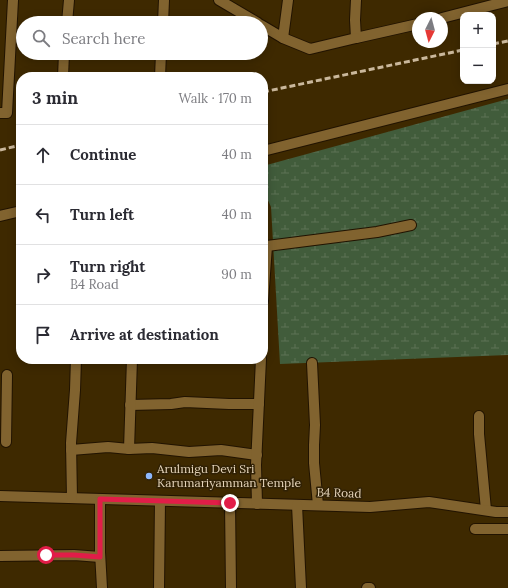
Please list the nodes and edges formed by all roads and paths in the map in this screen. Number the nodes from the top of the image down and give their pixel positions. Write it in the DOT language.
graph roads {
  1 [pos="13,0"];
  2 [pos="69,0"];
  3 [pos="164,0"];
  4 [pos="220,0"];
  5 [pos="288,0"];
  6 [pos="356,0"];
  7 [pos="508,1"];
  8 [pos="68,16"];
  9 [pos="163,16"];
  10 [pos="246,16"];
  11 [pos="448,16"];
  12 [pos="412,25"];
  13 [pos="268,29"];
  14 [pos="283,38"];
  15 [pos="356,38"];
  16 [pos="64,60"];
  17 [pos="161,60"];
  18 [pos="63,72"];
  19 [pos="160,72"];
  20 [pos="508,89"];
  21 [pos="0,113"];
  22 [pos="268,150"];
  23 [pos="16,212"];
  24 [pos="0,216"];
  25 [pos="411,225"];
  26 [pos="268,246"];
  27 [pos="312,363"];
  28 [pos="76,364"];
  29 [pos="132,364"];
  30 [pos="261,364"];
  31 [pos="7,375"];
  32 [pos="259,404"];
  33 [pos="130,405"];
  34 [pos="3,406"];
  35 [pos="479,416"];
  36 [pos="6,442"];
  37 [pos="129,449"];
  38 [pos="71,450"];
  39 [pos="257,455"];
  40 [pos="0,496"];
  41 [pos="72,498"];
  42 [pos="100,499"];
  43 [pos="160,501"];
  44 [pos="230,503"];
  45 [pos="258,504"];
  46 [pos="298,505"];
  47 [pos="318,505"];
  48 [pos="486,510"];
  49 [pos="508,512"];
  50 [pos="475,529"];
  51 [pos="508,529"];
  52 [pos="0,556"];
  53 [pos="100,557"];
  54 [pos="102,588"];
  55 [pos="159,588"];
  56 [pos="231,588"];
  57 [pos="301,588"];
  1 -- 21 [label="street"];
  2 -- 8 [label="street"];
  3 -- 9 [label="street"];
  4 -- 10 [label="street"];
  5 -- 14 [label="street"];
  6 -- 15 [label="street"];
  7 -- 11 [label="street"];
  12 -- 15 [label="street"];
  13 -- 14 [label="street"];
  14 -- 15 [label="street"];
  16 -- 18 [label="street"];
  17 -- 19 [label="street"];
  20 -- 22 [label="street"];
  23 -- 24 [label="street"];
  25 -- 26 [label="street"];
  27 -- 47 [label="street"];
  28 -- 38 [label="street"];
  29 -- 33 [label="street"];
  30 -- 32 [label="street"];
  31 -- 34 [label="street"];
  32 -- 33 [label="street"];
  32 -- 39 [label="street"];
  33 -- 37 [label="street"];
  34 -- 36 [label="street"];
  35 -- 48 [label="street"];
  37 -- 38 [label="street"];
  37 -- 39 [label="street"];
  38 -- 41 [label="street"];
  39 -- 45 [label="street"];
  40 -- 41 [label="street, B4 Road"];
  41 -- 42 [label="street, B4 Road"];
  42 -- 43 [label="street, B4 Road"];
  42 -- 53 [label="street"];
  43 -- 44 [label="street, B4 Road"];
  43 -- 55 [label="street"];
  44 -- 45 [label="street, B4 Road"];
  44 -- 56 [label="street"];
  45 -- 46 [label="street, B4 Road"];
  46 -- 47 [label="street, B4 Road"];
  46 -- 57 [label="street"];
  47 -- 48 [label="street, B4 Road"];
  48 -- 49 [label="street, B4 Road"];
  50 -- 51 [label="street"];
  52 -- 53 [label="street"];
  53 -- 54 [label="street"];
}
